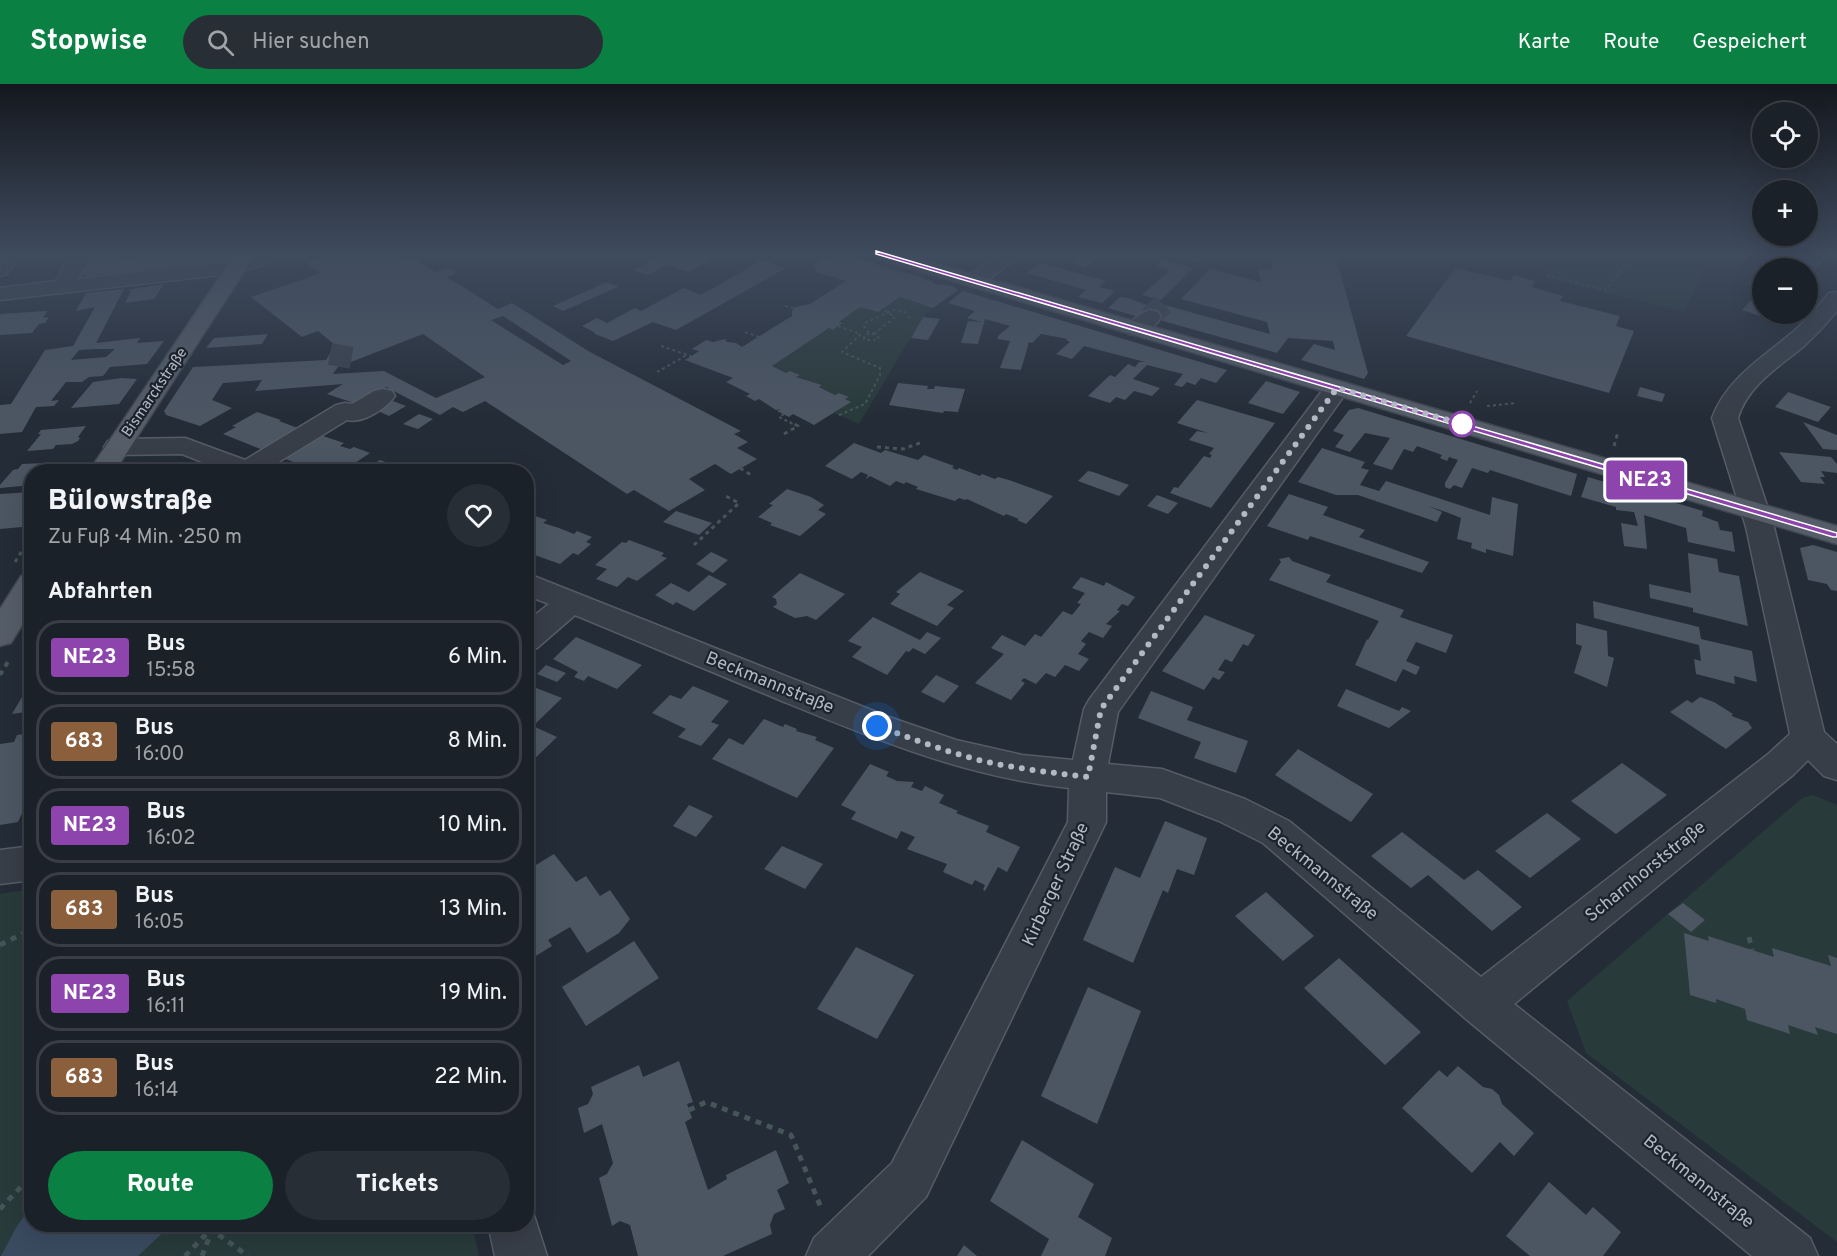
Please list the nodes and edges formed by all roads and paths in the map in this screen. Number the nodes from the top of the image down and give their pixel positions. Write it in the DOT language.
graph roads {
  1 [pos="210,308"];
  2 [pos="1082,308"];
  3 [pos="1828,308"];
  4 [pos="882,309"];
  5 [pos="889,312"];
  6 [pos="910,318"];
  7 [pos="838,326"];
  8 [pos="745,332"];
  9 [pos="869,333"];
  10 [pos="863,334"];
  11 [pos="874,334"];
  12 [pos="759,337"];
  13 [pos="661,346"];
  14 [pos="657,372"];
  15 [pos="1337,388"];
  16 [pos="1477,391"];
  17 [pos="383,396"];
  18 [pos="1516,403"];
  19 [pos="1469,404"];
  20 [pos="1477,406"];
  21 [pos="784,414"];
  22 [pos="839,415"];
  23 [pos="784,434"];
  24 [pos="920,443"];
  25 [pos="117,447"];
  26 [pos="877,447"];
  27 [pos="106,464"];
  28 [pos="230,464"];
  29 [pos="259,464"];
  30 [pos="740,468"];
  31 [pos="752,475"];
  32 [pos="724,495"];
  33 [pos="1756,511"];
  34 [pos="1837,535"];
  35 [pos="694,545"];
  36 [pos="534,586"];
  37 [pos="24,596"];
  38 [pos="572,601"];
  39 [pos="534,633"];
  40 [pos="0,635"];
  41 [pos="1808,738"];
  42 [pos="1837,766"];
  43 [pos="1088,777"];
  44 [pos="24,864"];
  45 [pos="0,867"];
  46 [pos="24,934"];
  47 [pos="1749,937"];
  48 [pos="0,945"];
  49 [pos="1752,950"];
  50 [pos="1481,1004"];
  51 [pos="689,1110"];
  52 [pos="24,1184"];
  53 [pos="0,1209"];
  54 [pos="210,1232"];
  55 [pos="211,1232"];
  56 [pos="215,1232"];
  57 [pos="515,1232"];
  58 [pos="835,1253"];
  59 [pos="185,1256"];
  60 [pos="202,1256"];
  61 [pos="248,1256"];
  62 [pos="521,1256"];
  63 [pos="1792,1256"];
  1 -- 25 [label="main road, Bismarckstraße"];
  2 -- 15 [label="main road"];
  3 -- 33 [label="street"];
  4 -- 5 [label="path"];
  5 -- 6 [label="path"];
  5 -- 9 [label="path"];
  5 -- 11 [label="path"];
  7 -- 10 [label="path"];
  8 -- 12 [label="path"];
  9 -- 10 [label="path"];
  9 -- 11 [label="path"];
  10 -- 11 [label="path"];
  10 -- 22 [label="path"];
  13 -- 14 [label="path"];
  15 -- 33 [label="main road"];
  15 -- 43 [label="street, Kirberger Straße"];
  16 -- 19 [label="path"];
  17 -- 29 [label="street"];
  18 -- 20 [label="path"];
  21 -- 23 [label="path"];
  24 -- 26 [label="path"];
  25 -- 27 [label="main road, Bismarckstraße"];
  25 -- 28 [label="street"];
  30 -- 31 [label="path"];
  32 -- 35 [label="path"];
  33 -- 34 [label="main road"];
  33 -- 41 [label="street"];
  36 -- 38 [label="street, Beckmannstraße"];
  37 -- 40 [label="main road"];
  38 -- 39 [label="street"];
  38 -- 43 [label="street, Beckmannstraße"];
  41 -- 42 [label="street"];
  41 -- 50 [label="street, Scharnhorststraße"];
  43 -- 50 [label="street, Beckmannstraße"];
  43 -- 58 [label="street, Kirberger Straße"];
  44 -- 45 [label="street"];
  46 -- 48 [label="path"];
  47 -- 49 [label="path"];
  50 -- 63 [label="street, Beckmannstraße"];
  51 -- 58 [label="path"];
  52 -- 53 [label="path"];
  54 -- 59 [label="path"];
  55 -- 60 [label="path"];
  56 -- 61 [label="path"];
  57 -- 62 [label="street"];
}
